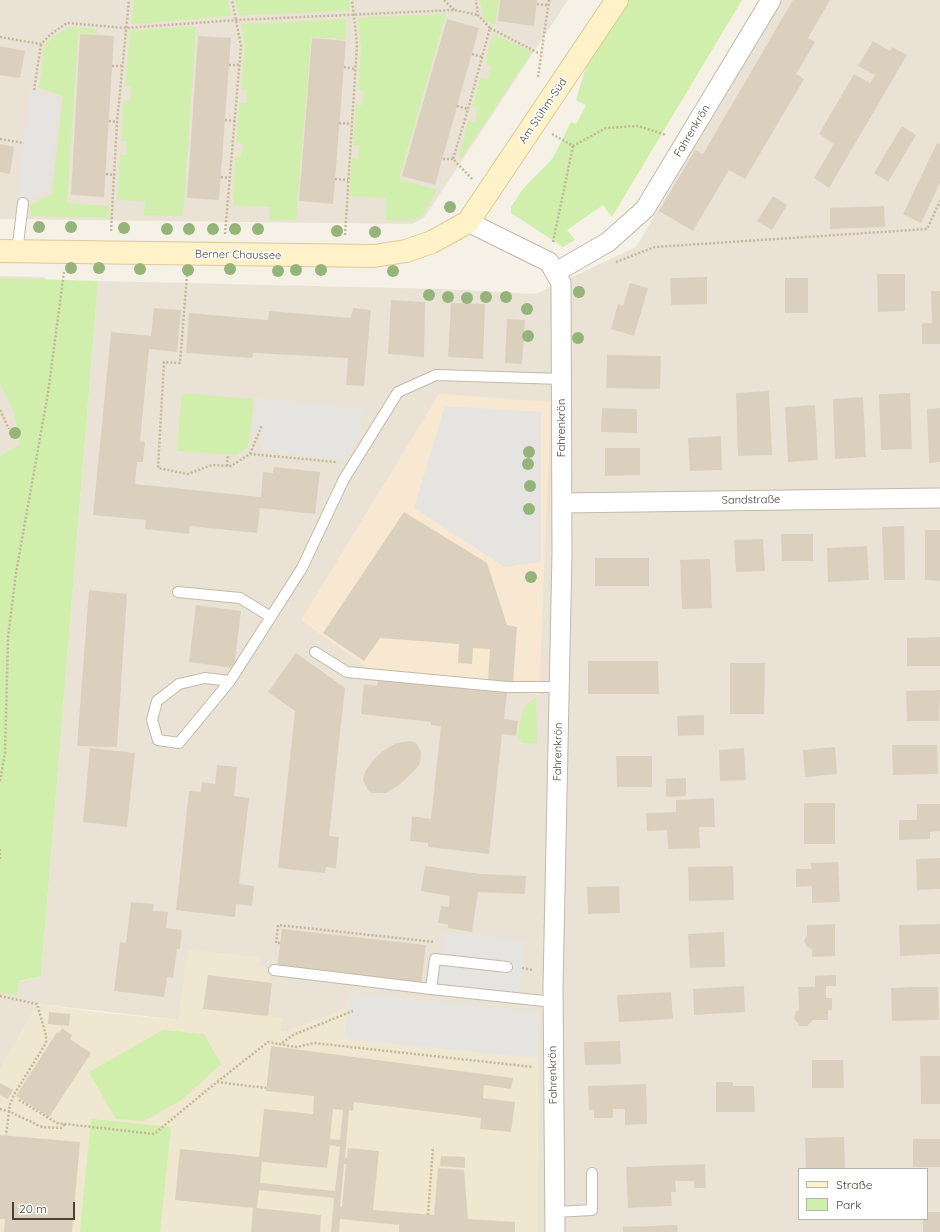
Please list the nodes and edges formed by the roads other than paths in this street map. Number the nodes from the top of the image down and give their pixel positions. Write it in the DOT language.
graph roads {
  1 [pos="617,0"];
  2 [pos="771,0"];
  3 [pos="23,204"];
  4 [pos="468,222"];
  5 [pos="8,252"];
  6 [pos="552,267"];
  7 [pos="562,379"];
  8 [pos="940,498"];
  9 [pos="563,503"];
  10 [pos="178,592"];
  11 [pos="271,617"];
  12 [pos="315,652"];
  13 [pos="230,681"];
  14 [pos="559,687"];
  15 [pos="507,967"];
  16 [pos="274,970"];
  17 [pos="431,989"];
  18 [pos="553,1002"];
  19 [pos="592,1173"];
  20 [pos="555,1212"];
  21 [pos="555,1232"];
  1 -- 4 [label="street, Am Stühm-Süd"];
  2 -- 6 [label="street, Fahrenkrön"];
  3 -- 5 [label="lane"];
  4 -- 5 [label="street, Berner Chaussee"];
  4 -- 6 [label="street"];
  6 -- 7 [label="street, Fahrenkrön"];
  7 -- 9 [label="street, Fahrenkrön"];
  7 -- 11 [label="lane"];
  8 -- 9 [label="street, Sandstraße"];
  9 -- 14 [label="street, Fahrenkrön"];
  10 -- 11 [label="lane"];
  11 -- 13 [label="lane"];
  12 -- 14 [label="lane"];
  13 -- 13 [label="lane"];
  14 -- 18 [label="street, Fahrenkrön"];
  15 -- 17 [label="lane"];
  16 -- 17 [label="lane"];
  17 -- 18 [label="lane"];
  18 -- 20 [label="street, Fahrenkrön"];
  19 -- 20 [label="lane"];
  20 -- 21 [label="street, Fahrenkrön"];
}
